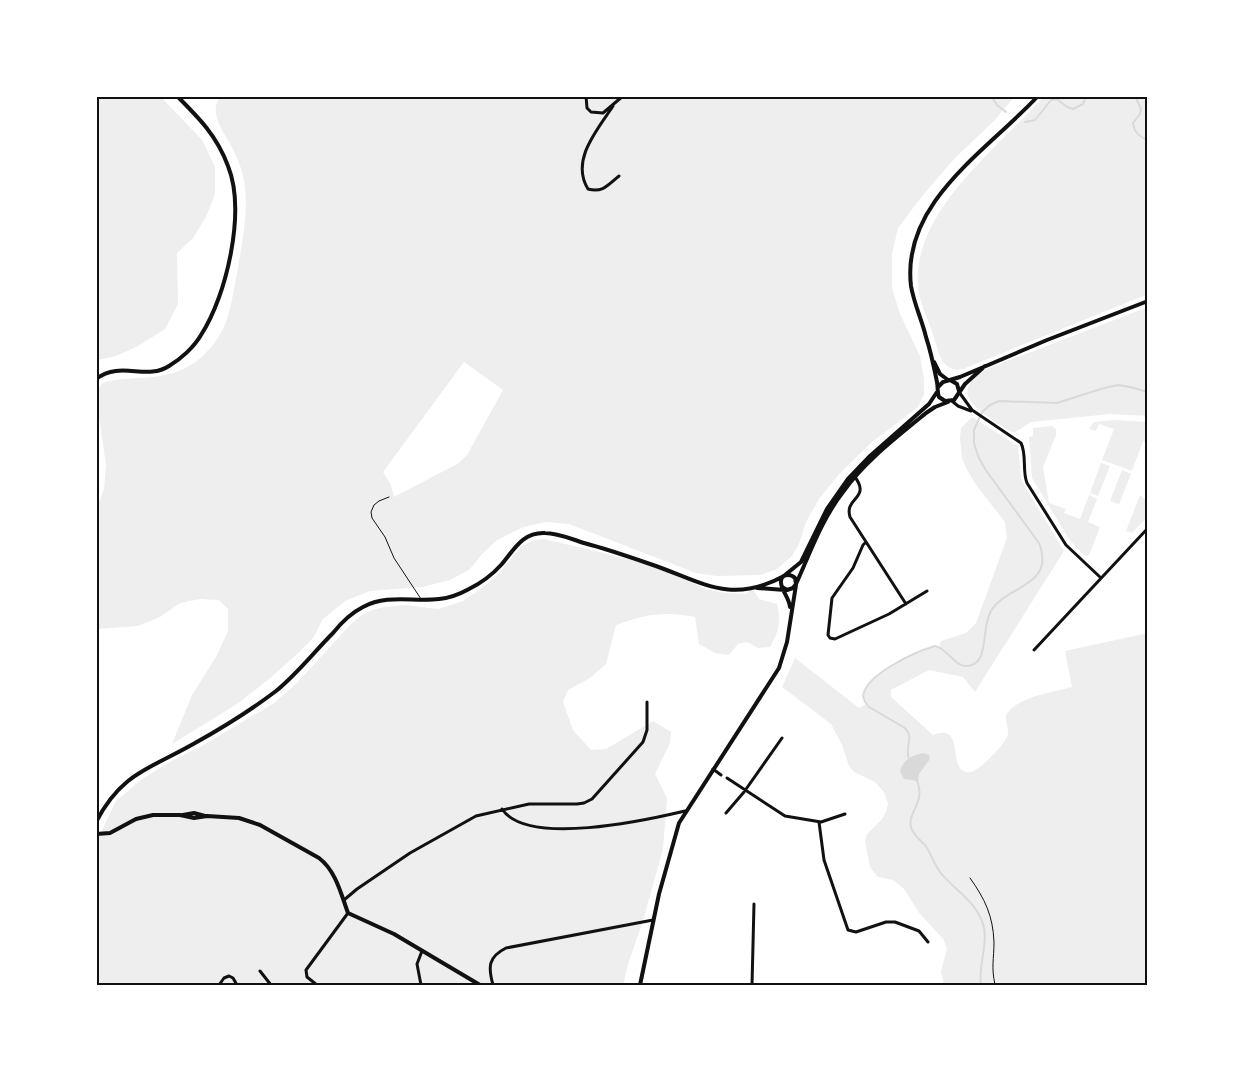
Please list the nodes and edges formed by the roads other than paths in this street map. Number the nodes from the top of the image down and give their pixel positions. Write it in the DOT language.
graph roads {
  1 [pos="177,96"];
  2 [pos="586,96"];
  3 [pos="623,96"];
  4 [pos="1038,96"];
  5 [pos="613,106"];
  6 [pos="619,176"];
  7 [pos="1148,301"];
  8 [pos="932,360"];
  9 [pos="985,366"];
  10 [pos="96,379"];
  11 [pos="950,380"];
  12 [pos="938,389"];
  13 [pos="959,392"];
  14 [pos="951,401"];
  15 [pos="975,412"];
  16 [pos="96,452"];
  17 [pos="853,475"];
  18 [pos="96,487"];
  19 [pos="389,497"];
  20 [pos="1148,528"];
  21 [pos="866,542"];
  22 [pos="784,576"];
  23 [pos="1101,578"];
  24 [pos="796,584"];
  25 [pos="752,588"];
  26 [pos="785,589"];
  27 [pos="927,591"];
  28 [pos="422,600"];
  29 [pos="906,604"];
  30 [pos="790,612"];
  31 [pos="1034,650"];
  32 [pos="647,702"];
  33 [pos="782,738"];
  34 [pos="713,769"];
  35 [pos="722,775"];
  36 [pos="727,778"];
  37 [pos="745,791"];
  38 [pos="502,809"];
  39 [pos="685,811"];
  40 [pos="726,813"];
  41 [pos="845,814"];
  42 [pos="96,822"];
  43 [pos="820,822"];
  44 [pos="96,834"];
  45 [pos="344,900"];
  46 [pos="754,904"];
  47 [pos="348,913"];
  48 [pos="653,920"];
  49 [pos="928,942"];
  50 [pos="422,951"];
  51 [pos="260,971"];
  52 [pos="219,985"];
  53 [pos="238,985"];
  54 [pos="271,985"];
  55 [pos="317,985"];
  56 [pos="421,985"];
  57 [pos="480,985"];
  58 [pos="493,985"];
  59 [pos="640,985"];
  60 [pos="752,985"];
  1 -- 10 [label="main road"];
  2 -- 5 [label="street"];
  3 -- 5 [label="street"];
  4 -- 8 [label="main road"];
  5 -- 6 [label="street"];
  7 -- 9 [label="main road"];
  8 -- 11 [label="main road"];
  8 -- 12 [label="main road"];
  9 -- 11 [label="main road"];
  9 -- 13 [label="main road"];
  11 -- 12 [label="main road"];
  11 -- 13 [label="main road"];
  12 -- 14 [label="main road"];
  12 -- 17 [label="main road"];
  13 -- 14 [label="main road"];
  13 -- 15 [label="street"];
  14 -- 15 [label="street"];
  14 -- 17 [label="main road"];
  15 -- 23 [label="street"];
  16 -- 18 [label="main road"];
  17 -- 21 [label="street"];
  17 -- 22 [label="main road"];
  17 -- 24 [label="main road"];
  19 -- 28 [label="lane"];
  20 -- 23 [label="street"];
  21 -- 29 [label="street"];
  21 -- 29 [label="street"];
  22 -- 24 [label="main road"];
  22 -- 25 [label="main road"];
  22 -- 26 [label="main road"];
  23 -- 31 [label="street"];
  24 -- 26 [label="main road"];
  24 -- 30 [label="main road"];
  25 -- 26 [label="main road"];
  25 -- 28 [label="main road"];
  26 -- 30 [label="main road"];
  27 -- 29 [label="street"];
  28 -- 42 [label="main road"];
  30 -- 34 [label="main road"];
  32 -- 38 [label="street"];
  33 -- 37 [label="street"];
  34 -- 35 [label="street"];
  34 -- 39 [label="main road"];
  36 -- 37 [label="street"];
  37 -- 40 [label="street"];
  37 -- 43 [label="street"];
  38 -- 39 [label="street"];
  38 -- 45 [label="street"];
  39 -- 48 [label="main road"];
  41 -- 43 [label="street"];
  43 -- 49 [label="street"];
  44 -- 45 [label="main road"];
  45 -- 47 [label="main road"];
  46 -- 60 [label="street"];
  47 -- 50 [label="main road"];
  47 -- 55 [label="street"];
  48 -- 58 [label="street"];
  48 -- 59 [label="main road"];
  50 -- 56 [label="street"];
  50 -- 57 [label="main road"];
  51 -- 54 [label="street"];
  52 -- 53 [label="street"];
}
